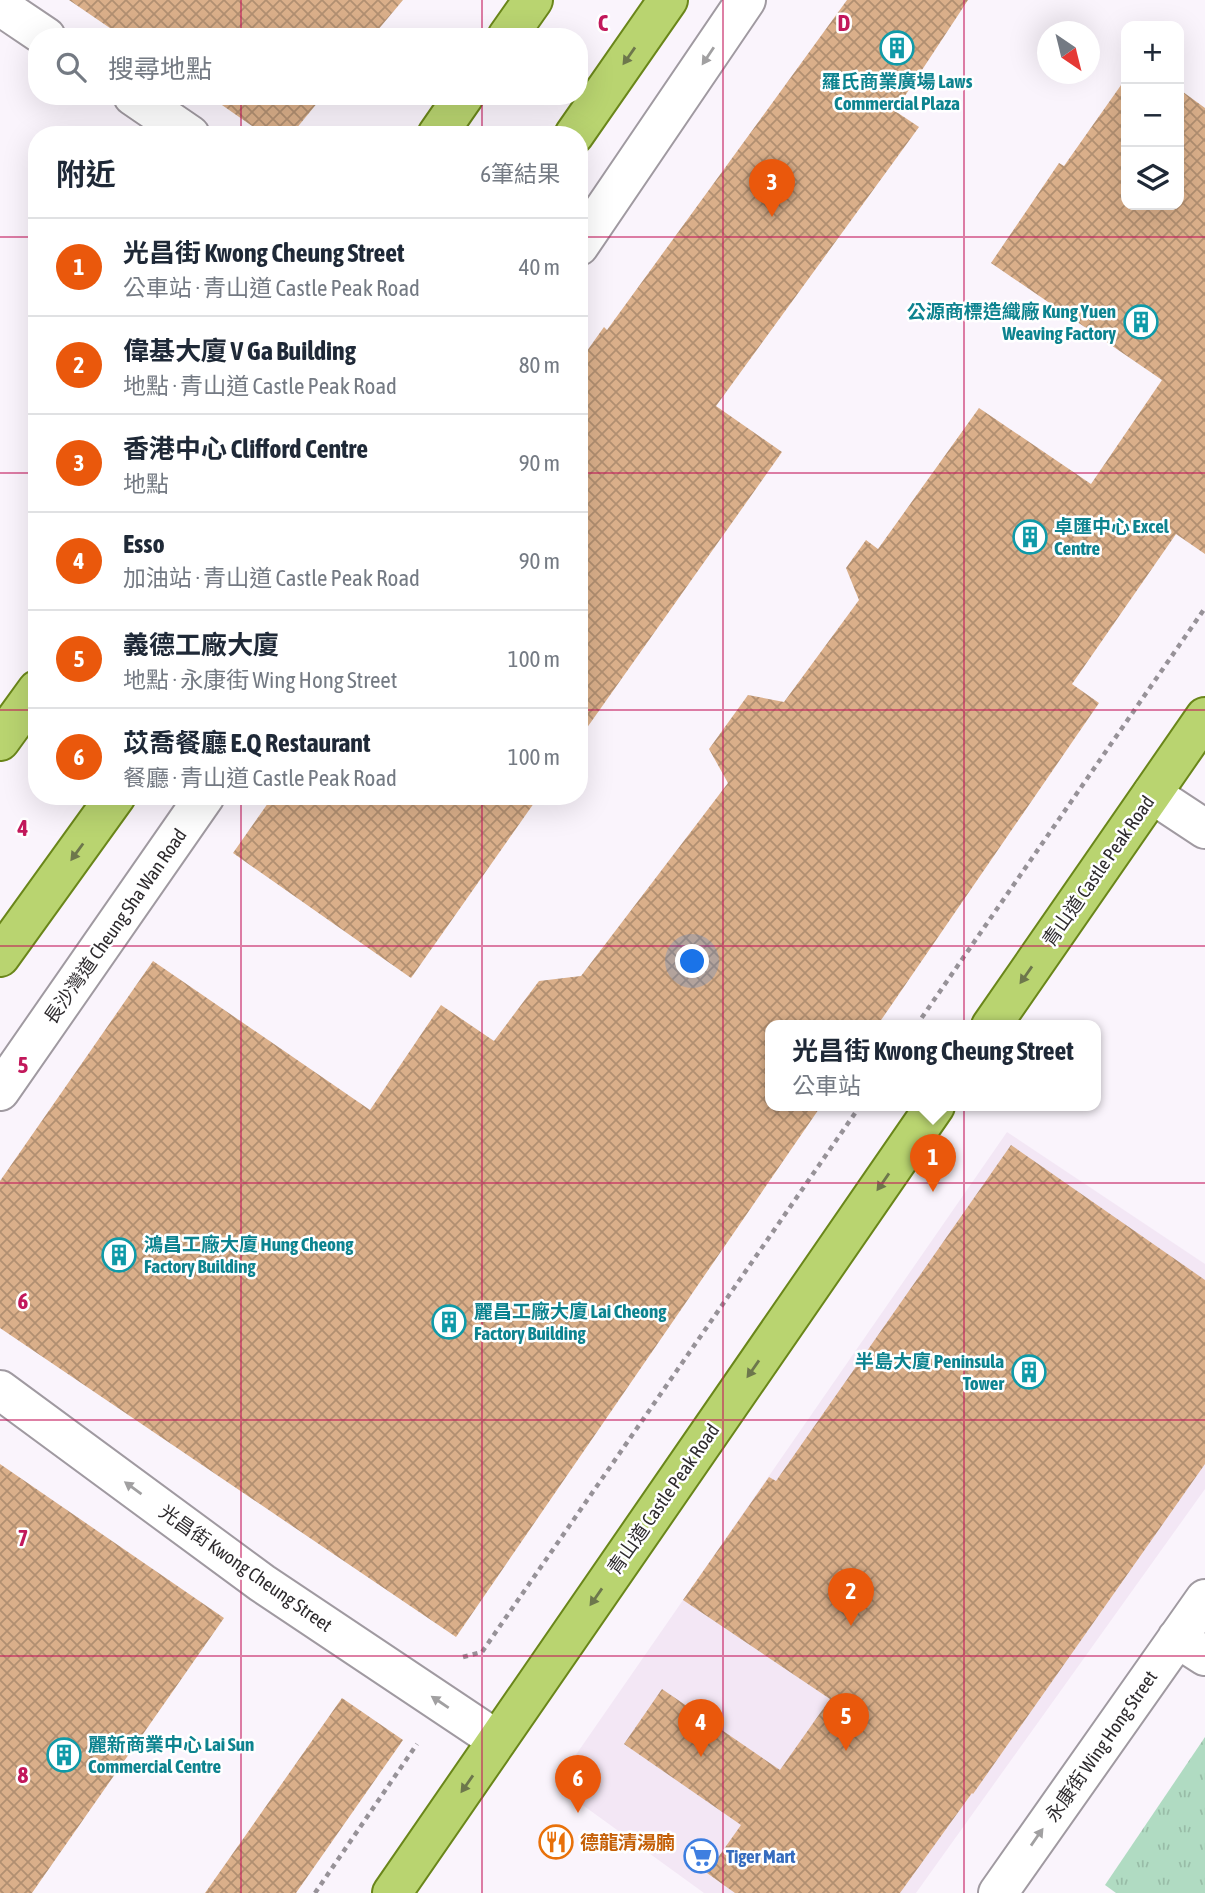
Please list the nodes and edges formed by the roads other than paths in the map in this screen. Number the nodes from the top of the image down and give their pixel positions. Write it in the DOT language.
graph roads {
  1 [pos="533,0"];
  2 [pos="668,0"];
  3 [pos="746,0"];
  4 [pos="0,6"];
  5 [pos="33,28"];
  6 [pos="513,28"];
  7 [pos="146,105"];
  8 [pos="458,105"];
  9 [pos="177,126"];
  10 [pos="443,126"];
  11 [pos="580,126"];
  12 [pos="588,233"];
  13 [pos="28,702"];
  14 [pos="1205,717"];
  15 [pos="0,741"];
  16 [pos="1152,794"];
  17 [pos="110,805"];
  18 [pos="199,805"];
  19 [pos="1205,829"];
  20 [pos="0,957"];
  21 [pos="995,1020"];
  22 [pos="0,1091"];
  23 [pos="932,1111"];
  24 [pos="0,1390"];
  25 [pos="1205,1599"];
  26 [pos="1191,1647"];
  27 [pos="497,1740"];
  28 [pos="392,1893"];
  29 [pos="998,1893"];
  1 -- 6 [label="main road"];
  2 -- 11 [label="main road, one-way"];
  3 -- 12 [label="street, one-way"];
  4 -- 5 [label="street"];
  7 -- 9 [label="street"];
  8 -- 10 [label="main road"];
  13 -- 15 [label="main road"];
  14 -- 16 [label="main road, 青山道 Castle Peak Road"];
  16 -- 19 [label="street"];
  16 -- 21 [label="main road, 青山道 Castle Peak Road, one-way"];
  17 -- 20 [label="main road, one-way"];
  18 -- 22 [label="street, 長沙灣道 Cheung Sha Wan Road"];
  23 -- 27 [label="main road, 青山道 Castle Peak Road, one-way"];
  27 -- 24 [label="street, 光昌街 Kwong Cheung Street, one-way"];
  25 -- 26 [label="street, 永康街 Wing Hong Street"];
  29 -- 26 [label="street, 永康街 Wing Hong Street, one-way"];
  27 -- 28 [label="main road, 青山道 Castle Peak Road, one-way"];
}
